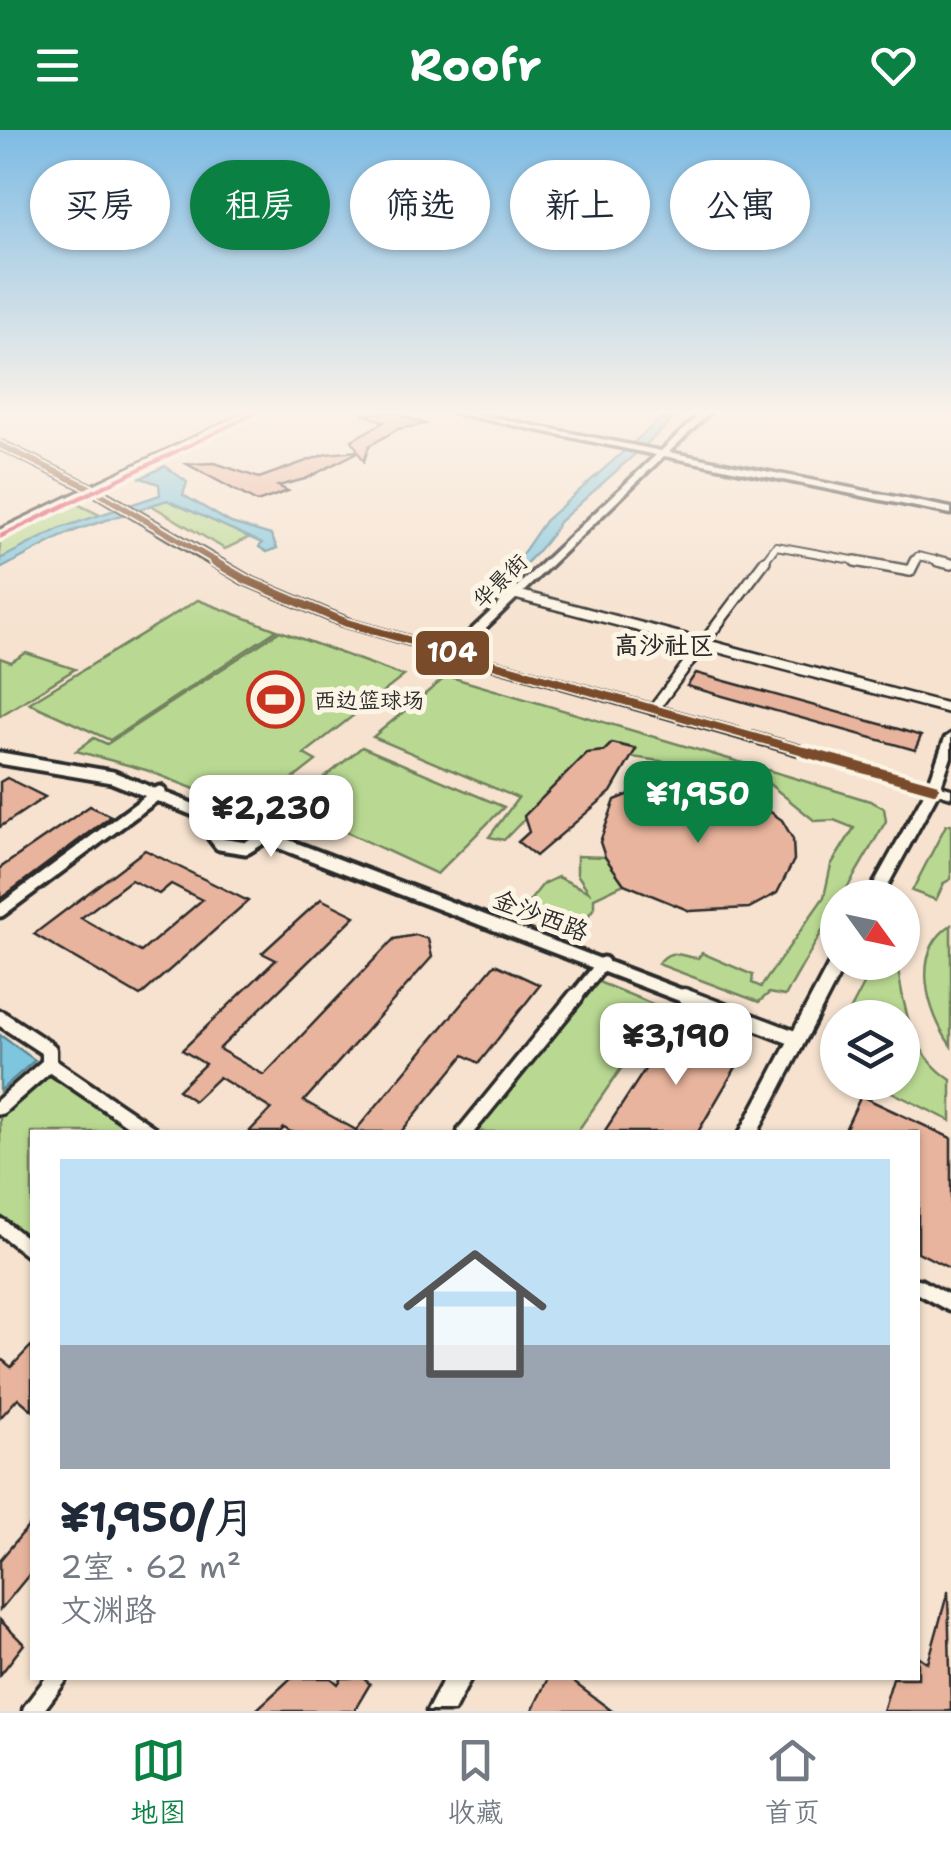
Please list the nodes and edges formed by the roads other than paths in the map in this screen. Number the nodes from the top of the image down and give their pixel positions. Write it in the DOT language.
graph roads {
  1 [pos="87,487"];
  2 [pos="628,487"];
  3 [pos="829,487"];
  4 [pos="951,511"];
  5 [pos="0,525"];
  6 [pos="0,534"];
  7 [pos="951,564"];
  8 [pos="515,594"];
  9 [pos="702,645"];
  10 [pos="452,654"];
  11 [pos="951,709"];
  12 [pos="654,710"];
  13 [pos="951,738"];
  14 [pos="0,758"];
  15 [pos="948,758"];
  16 [pos="934,788"];
  17 [pos="160,792"];
  18 [pos="951,793"];
  19 [pos="219,820"];
  20 [pos="268,838"];
  21 [pos="882,880"];
  22 [pos="0,911"];
  23 [pos="603,963"];
  24 [pos="828,980"];
  25 [pos="0,1018"];
  26 [pos="797,1039"];
  27 [pos="49,1064"];
  28 [pos="0,1107"];
  29 [pos="146,1130"];
  30 [pos="468,1130"];
  31 [pos="750,1130"];
  32 [pos="0,1226"];
  33 [pos="30,1250"];
  34 [pos="920,1287"];
  35 [pos="951,1304"];
  36 [pos="55,1680"];
  37 [pos="457,1680"];
  38 [pos="32,1711"];
  39 [pos="440,1711"];
  1 -- 5 [label="main road"];
  1 -- 6 [label="main road"];
  1 -- 10 [label="main road"];
  2 -- 8 [label="main road, 华景街"];
  3 -- 4 [label="main road"];
  7 -- 9 [label="street"];
  8 -- 9 [label="street"];
  8 -- 10 [label="main road, 华景街"];
  9 -- 11 [label="street"];
  9 -- 12 [label="street"];
  10 -- 12 [label="main road"];
  12 -- 16 [label="main road"];
  13 -- 15 [label="main road"];
  14 -- 17 [label="street"];
  15 -- 16 [label="main road"];
  16 -- 18 [label="main road"];
  16 -- 21 [label="main road"];
  17 -- 19 [label="street"];
  17 -- 22 [label="street"];
  19 -- 20 [label="street"];
  19 -- 20 [label="street"];
  20 -- 23 [label="street, 金沙西路"];
  23 -- 26 [label="street, 金沙西路"];
  23 -- 30 [label="street"];
  24 -- 26 [label="main road"];
  25 -- 27 [label="street"];
  26 -- 31 [label="main road"];
  27 -- 28 [label="street"];
  27 -- 29 [label="street"];
  32 -- 33 [label="street"];
  34 -- 35 [label="street"];
  36 -- 38 [label="street"];
  37 -- 39 [label="main road"];
}
